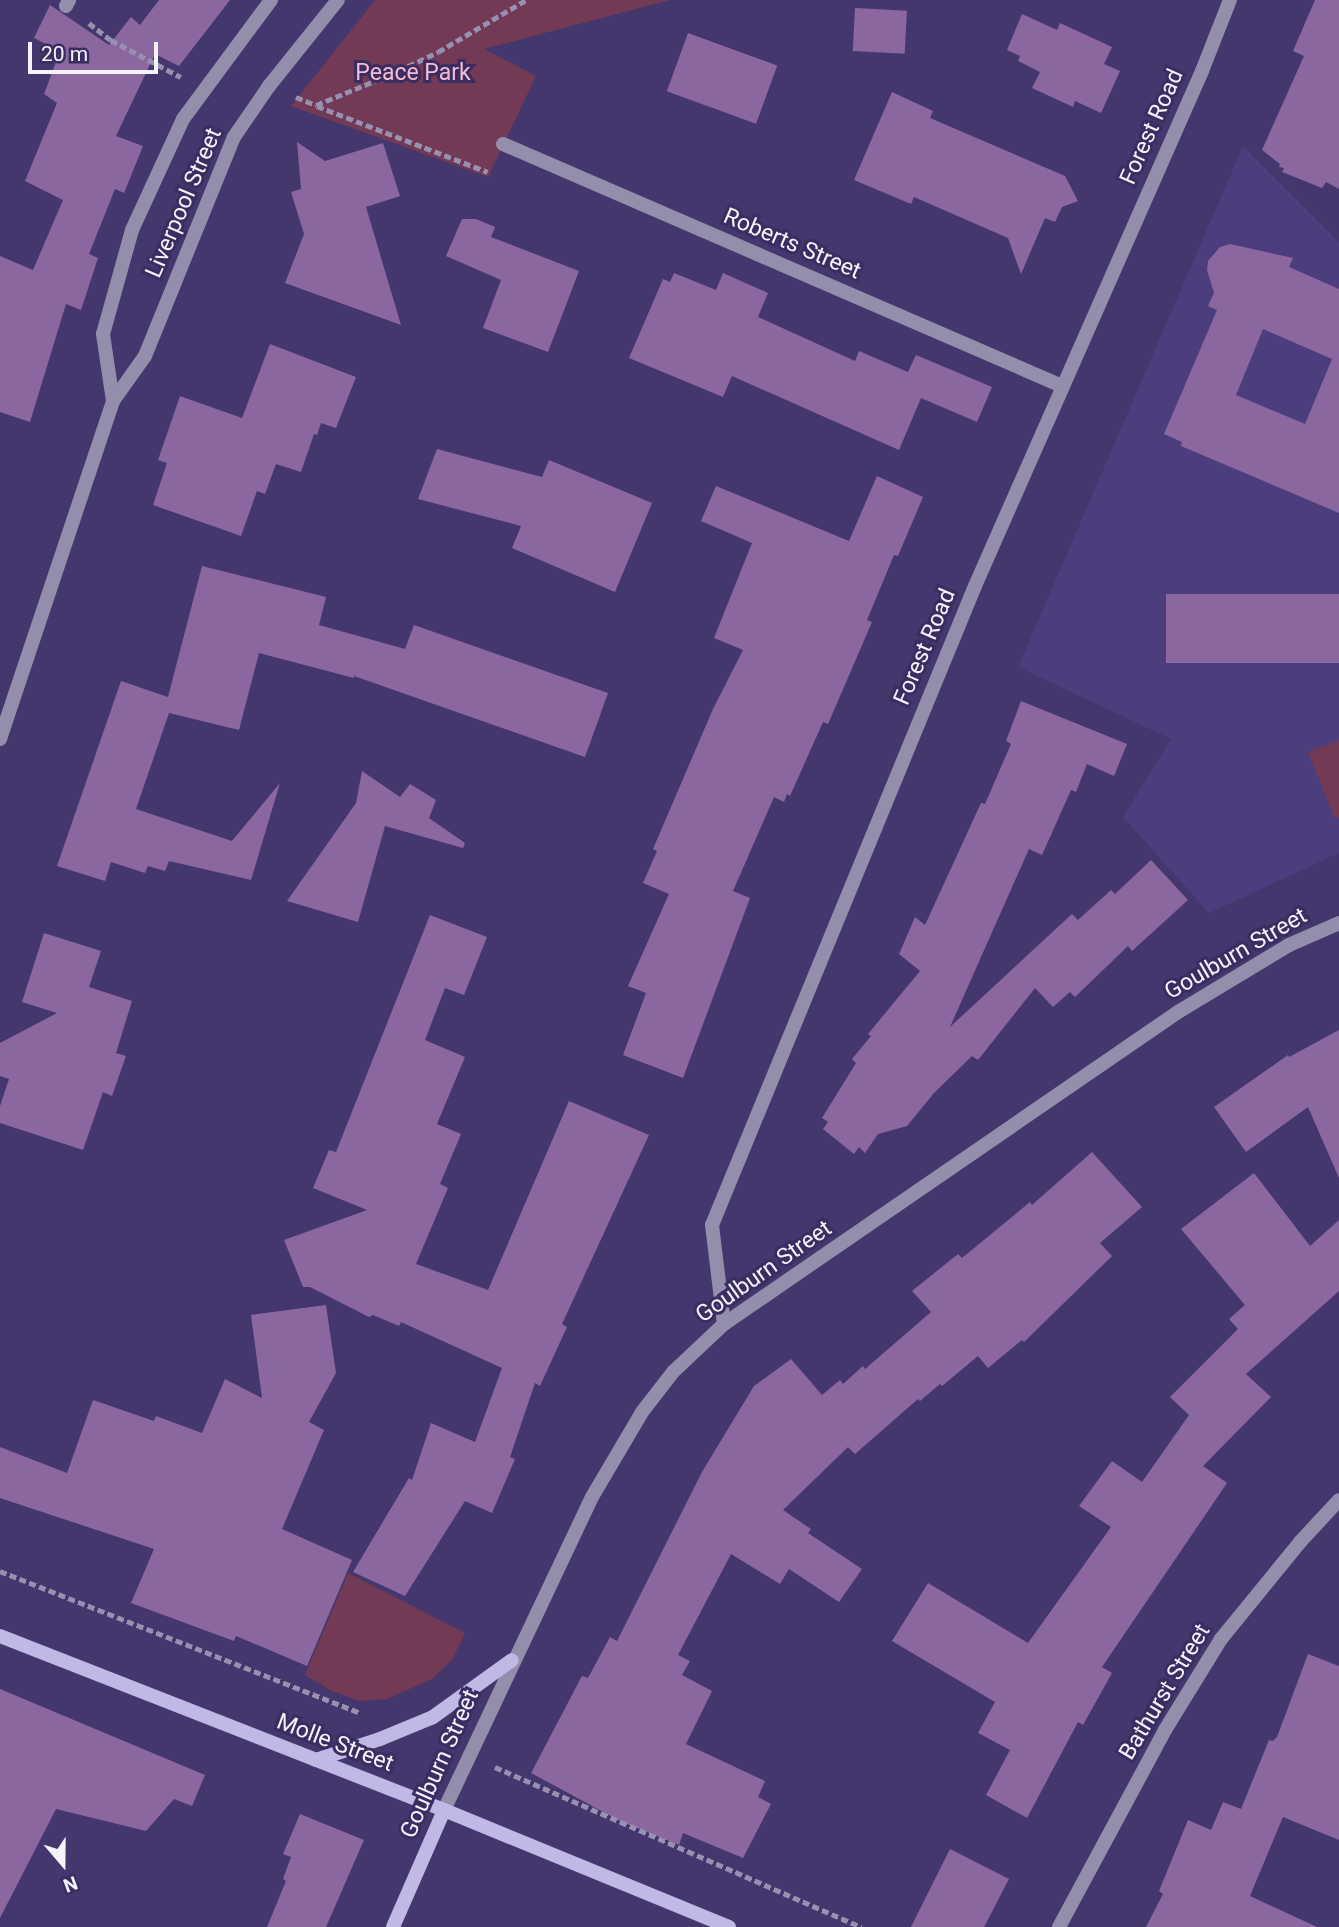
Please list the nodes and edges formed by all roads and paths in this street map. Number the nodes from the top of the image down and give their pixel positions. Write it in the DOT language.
graph roads {
  1 [pos="271,0"];
  2 [pos="338,0"];
  3 [pos="526,0"];
  4 [pos="1228,0"];
  5 [pos="67,3"];
  6 [pos="270,86"];
  7 [pos="203,89"];
  8 [pos="316,105"];
  9 [pos="503,144"];
  10 [pos="1062,386"];
  11 [pos="113,401"];
  12 [pos="0,739"];
  13 [pos="1339,923"];
  14 [pos="724,1324"];
  15 [pos="1339,1500"];
  16 [pos="0,1571"];
  17 [pos="0,1636"];
  18 [pos="512,1660"];
  19 [pos="403,1729"];
  20 [pos="468,1755"];
  21 [pos="316,1760"];
  22 [pos="443,1810"];
  23 [pos="393,1927"];
  24 [pos="729,1927"];
  25 [pos="862,1927"];
  26 [pos="1059,1927"];
  1 -- 7 [label="street, Liverpool Street"];
  2 -- 6 [label="street, Liverpool Street"];
  3 -- 8 [label="path"];
  4 -- 10 [label="street, Forest Road"];
  5 -- 7 [label="path"];
  6 -- 8 [label="path"];
  6 -- 11 [label="street, Liverpool Street"];
  7 -- 11 [label="street, Liverpool Street"];
  8 -- 9 [label="path"];
  9 -- 10 [label="street, Roberts Street"];
  10 -- 14 [label="street, Forest Road"];
  11 -- 12 [label="street, Liverpool Street"];
  13 -- 14 [label="street, Goulburn Street"];
  14 -- 18 [label="street, Goulburn Street"];
  15 -- 26 [label="street, Bathurst Street"];
  16 -- 19 [label="path"];
  17 -- 21 [label="street, Molle Street"];
  18 -- 19 [label="street"];
  18 -- 20 [label="street, Goulburn Street"];
  19 -- 21 [label="street"];
  20 -- 22 [label="street, Goulburn Street"];
  20 -- 25 [label="path"];
  21 -- 22 [label="street, Molle Street"];
  22 -- 23 [label="street, Goulburn Street"];
  22 -- 24 [label="street, Molle Street"];
}
